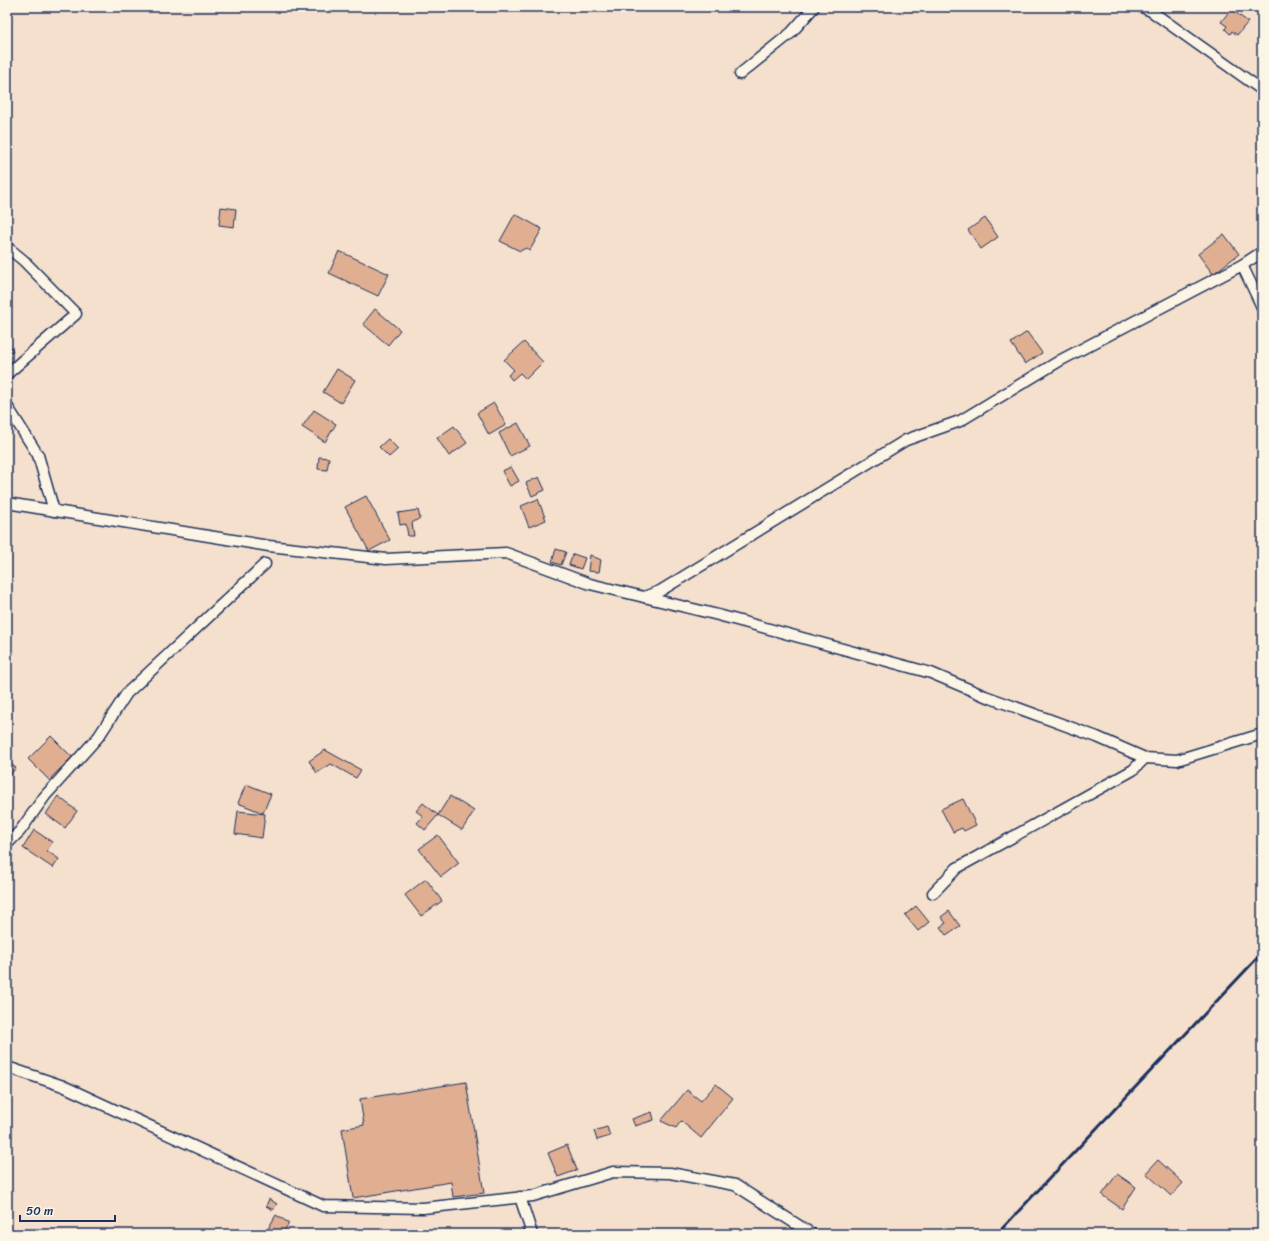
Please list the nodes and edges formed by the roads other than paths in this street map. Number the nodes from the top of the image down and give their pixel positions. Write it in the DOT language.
graph roads {
  1 [pos="814,7"];
  2 [pos="1142,7"];
  3 [pos="740,74"];
  4 [pos="1262,90"];
  5 [pos="7,247"];
  6 [pos="1262,252"];
  7 [pos="1242,265"];
  8 [pos="1262,307"];
  9 [pos="7,374"];
  10 [pos="7,406"];
  11 [pos="7,503"];
  12 [pos="54,511"];
  13 [pos="265,564"];
  14 [pos="644,597"];
  15 [pos="1262,734"];
  16 [pos="1145,758"];
  17 [pos="7,844"];
  18 [pos="933,893"];
  19 [pos="7,1067"];
  20 [pos="520,1197"];
  21 [pos="532,1234"];
  22 [pos="812,1234"];
  1 -- 3 [label="street"];
  2 -- 4 [label="street"];
  5 -- 9 [label="street"];
  6 -- 7 [label="street"];
  7 -- 8 [label="street"];
  7 -- 14 [label="street"];
  10 -- 12 [label="street"];
  11 -- 12 [label="street"];
  12 -- 14 [label="street"];
  13 -- 17 [label="street"];
  14 -- 16 [label="street"];
  15 -- 16 [label="street"];
  16 -- 18 [label="street"];
  19 -- 20 [label="street"];
  20 -- 21 [label="street"];
  20 -- 22 [label="street"];
}
